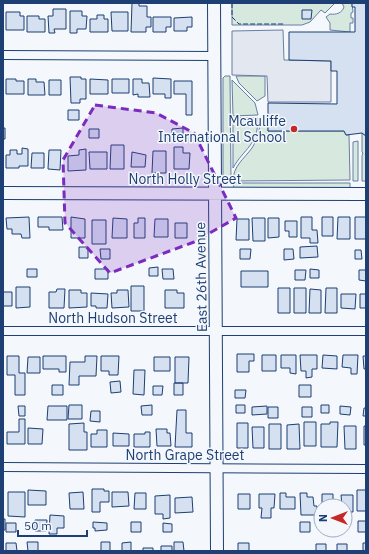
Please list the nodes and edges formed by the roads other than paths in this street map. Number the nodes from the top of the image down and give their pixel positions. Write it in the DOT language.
graph roads {
  1 [pos="214,3"];
  2 [pos="3,55"];
  3 [pos="214,56"];
  4 [pos="3,194"];
  5 [pos="215,194"];
  6 [pos="366,194"];
  7 [pos="3,331"];
  8 [pos="216,331"];
  9 [pos="366,331"];
  10 [pos="3,467"];
  11 [pos="216,469"];
  12 [pos="366,469"];
  13 [pos="217,551"];
  1 -- 3 [label="street, East 26th Avenue"];
  2 -- 3 [label="street"];
  3 -- 5 [label="street, East 26th Avenue"];
  4 -- 5 [label="street, North Holly Street"];
  5 -- 6 [label="street, North Holly Street"];
  5 -- 8 [label="street, East 26th Avenue"];
  7 -- 8 [label="street, North Hudson Street"];
  8 -- 9 [label="street, North Hudson Street"];
  8 -- 11 [label="street, East 26th Avenue"];
  10 -- 11 [label="street, North Grape Street"];
  11 -- 12 [label="street, North Grape Street"];
  11 -- 13 [label="street, East 26th Avenue"];
}
